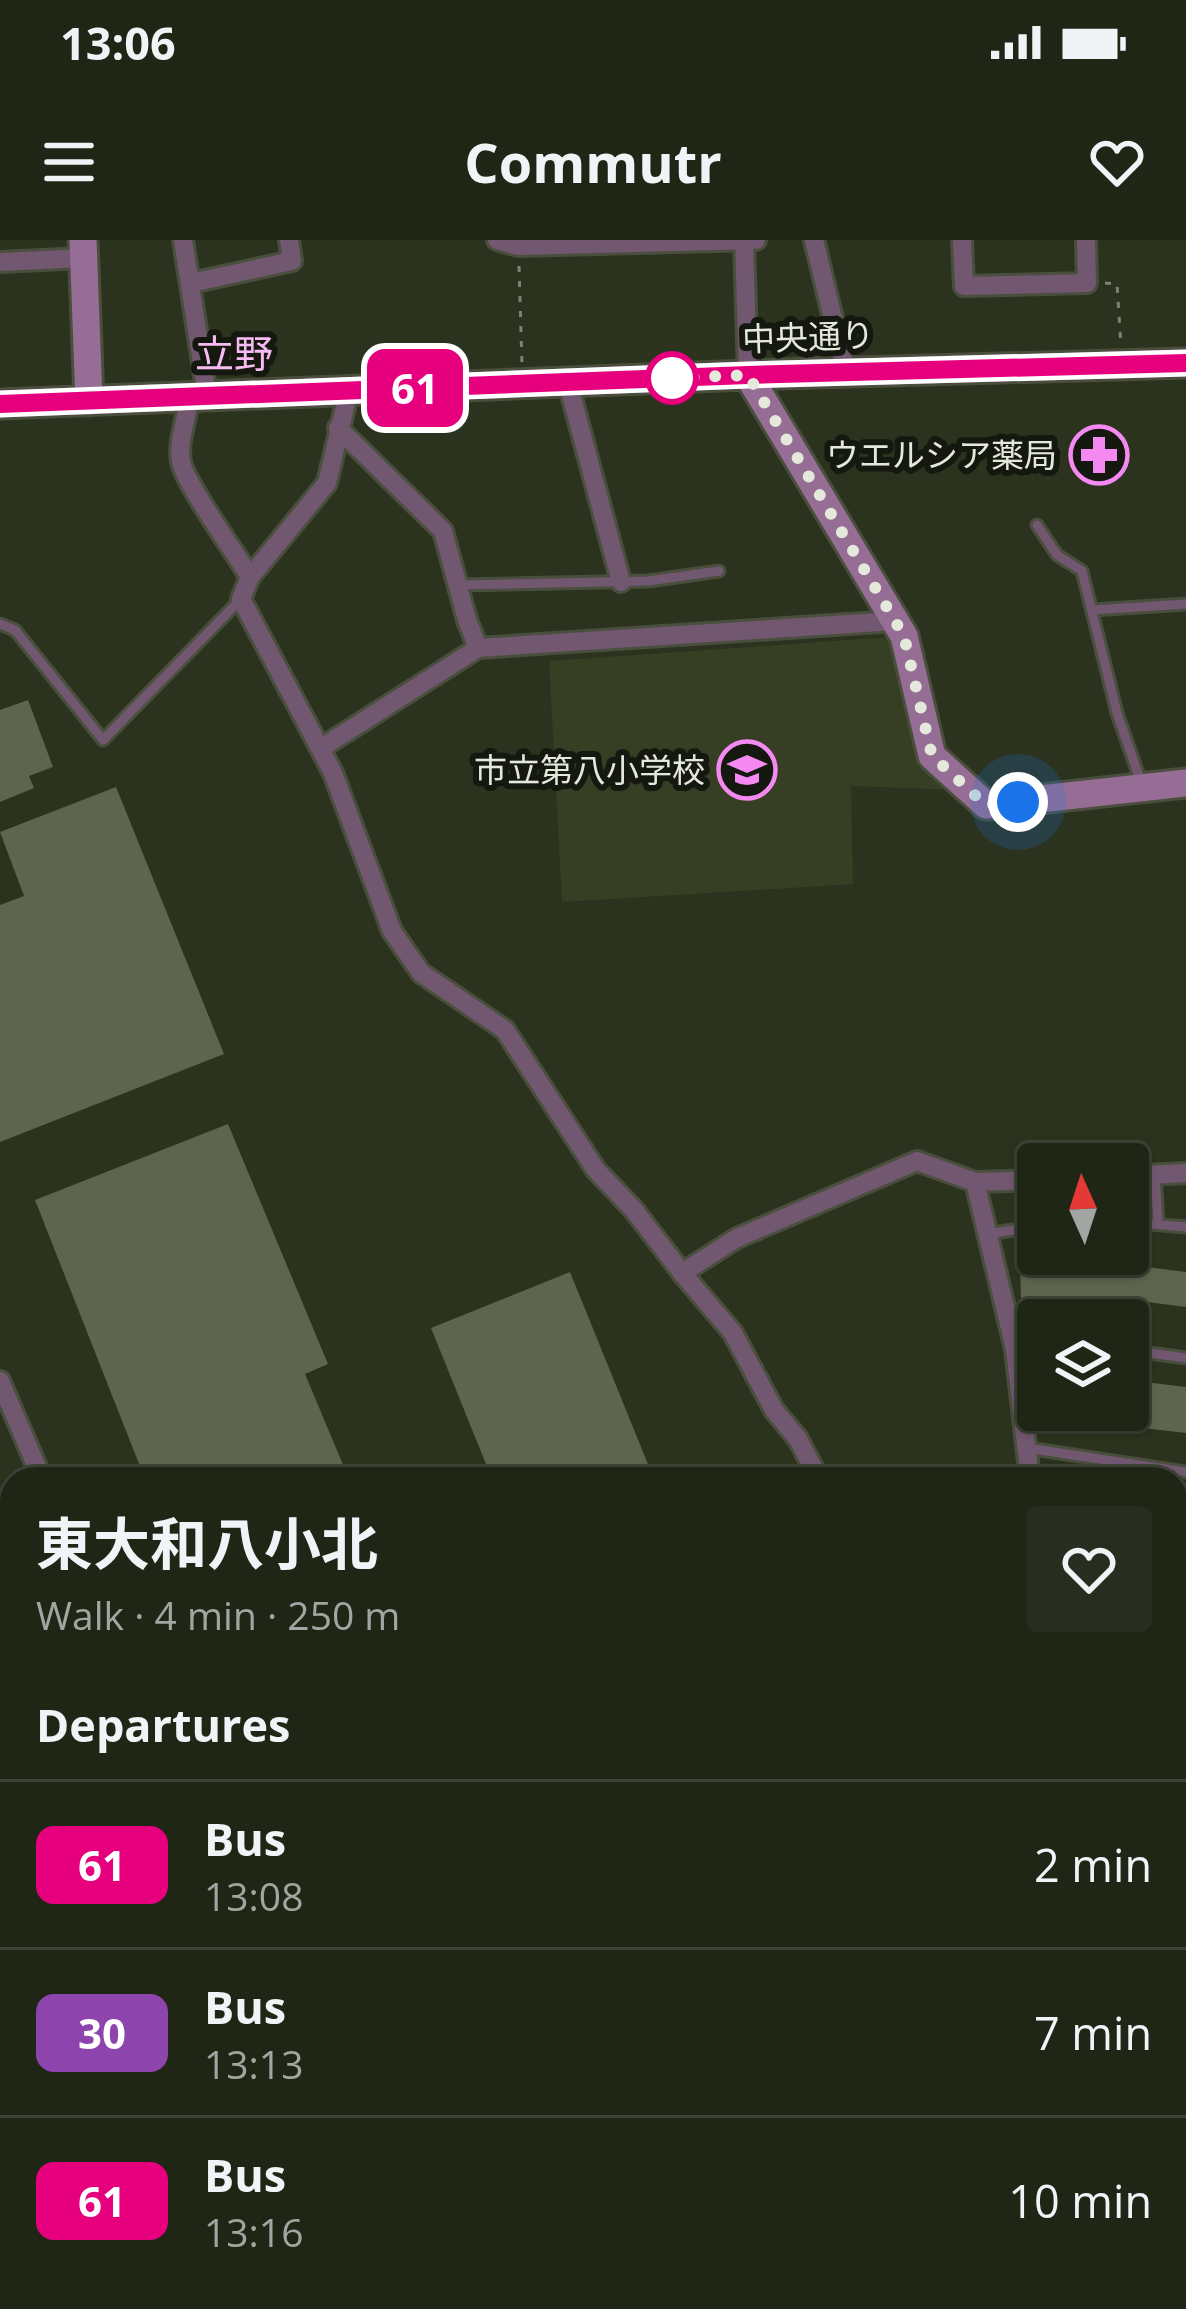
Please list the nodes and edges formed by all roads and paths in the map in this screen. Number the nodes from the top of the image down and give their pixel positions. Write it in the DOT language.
graph roads {
  1 [pos="183,240"];
  2 [pos="290,240"];
  3 [pos="497,240"];
  4 [pos="744,240"];
  5 [pos="756,240"];
  6 [pos="814,240"];
  7 [pos="962,240"];
  8 [pos="1086,240"];
  9 [pos="518,243"];
  10 [pos="82,249"];
  11 [pos="0,262"];
  12 [pos="191,283"];
  13 [pos="1088,283"];
  14 [pos="1186,363"];
  15 [pos="1122,365"];
  16 [pos="845,372"];
  17 [pos="748,375"];
  18 [pos="568,383"];
  19 [pos="523,384"];
  20 [pos="349,390"];
  21 [pos="198,395"];
  22 [pos="88,401"];
  23 [pos="0,404"];
  24 [pos="338,428"];
  25 [pos="1037,525"];
  26 [pos="719,571"];
  27 [pos="250,578"];
  28 [pos="621,582"];
  29 [pos="458,585"];
  30 [pos="241,598"];
  31 [pos="1186,604"];
  32 [pos="1092,610"];
  33 [pos="895,621"];
  34 [pos="0,624"];
  35 [pos="478,648"];
  36 [pos="321,748"];
  37 [pos="1186,783"];
  38 [pos="1144,788"];
  39 [pos="1186,1174"];
  40 [pos="1149,1175"];
  41 [pos="1155,1175"];
  42 [pos="1017,1181"];
  43 [pos="975,1182"];
  44 [pos="1149,1223"];
  45 [pos="1158,1223"];
  46 [pos="1186,1227"];
  47 [pos="1017,1229"];
  48 [pos="988,1234"];
  49 [pos="682,1273"];
  50 [pos="1012,1335"];
  51 [pos="1017,1336"];
  52 [pos="1149,1353"];
  53 [pos="1186,1358"];
  54 [pos="0,1381"];
  55 [pos="1027,1448"];
  56 [pos="37,1467"];
  57 [pos="813,1467"];
  58 [pos="1029,1467"];
  59 [pos="1153,1467"];
  1 -- 12 [label="street"];
  2 -- 12 [label="street"];
  3 -- 9 [label="street"];
  4 -- 5 [label="street"];
  4 -- 9 [label="street"];
  4 -- 17 [label="street"];
  6 -- 16 [label="street"];
  7 -- 13 [label="street"];
  8 -- 13 [label="street"];
  9 -- 19 [label="path"];
  10 -- 11 [label="street"];
  10 -- 22 [label="street"];
  12 -- 21 [label="street"];
  13 -- 15 [label="path"];
  14 -- 15 [label="street, 中央通り"];
  15 -- 16 [label="street, 中央通り"];
  16 -- 17 [label="street, 中央通り"];
  17 -- 18 [label="street, 中央通り"];
  17 -- 33 [label="street"];
  18 -- 19 [label="street, 中央通り"];
  18 -- 28 [label="street"];
  19 -- 20 [label="street, 中央通り"];
  20 -- 21 [label="street, 中央通り"];
  20 -- 24 [label="street"];
  21 -- 22 [label="street, 中央通り"];
  21 -- 27 [label="street"];
  22 -- 23 [label="street, 中央通り"];
  24 -- 27 [label="street"];
  24 -- 29 [label="street"];
  25 -- 32 [label="lane"];
  26 -- 28 [label="lane"];
  27 -- 30 [label="street"];
  28 -- 29 [label="lane"];
  29 -- 35 [label="street"];
  30 -- 34 [label="lane"];
  30 -- 36 [label="street"];
  31 -- 32 [label="lane"];
  32 -- 38 [label="lane"];
  33 -- 35 [label="street"];
  33 -- 38 [label="street"];
  35 -- 36 [label="street"];
  36 -- 49 [label="street"];
  37 -- 38 [label="street"];
  39 -- 41 [label="street"];
  40 -- 41 [label="street"];
  41 -- 45 [label="lane"];
  42 -- 43 [label="street"];
  43 -- 48 [label="street"];
  43 -- 49 [label="street"];
  44 -- 45 [label="lane"];
  45 -- 46 [label="lane"];
  47 -- 48 [label="lane"];
  48 -- 50 [label="street"];
  49 -- 57 [label="street"];
  50 -- 51 [label="lane"];
  50 -- 55 [label="street"];
  52 -- 53 [label="lane"];
  54 -- 56 [label="street"];
  55 -- 58 [label="street"];
  55 -- 59 [label="lane"];
}
